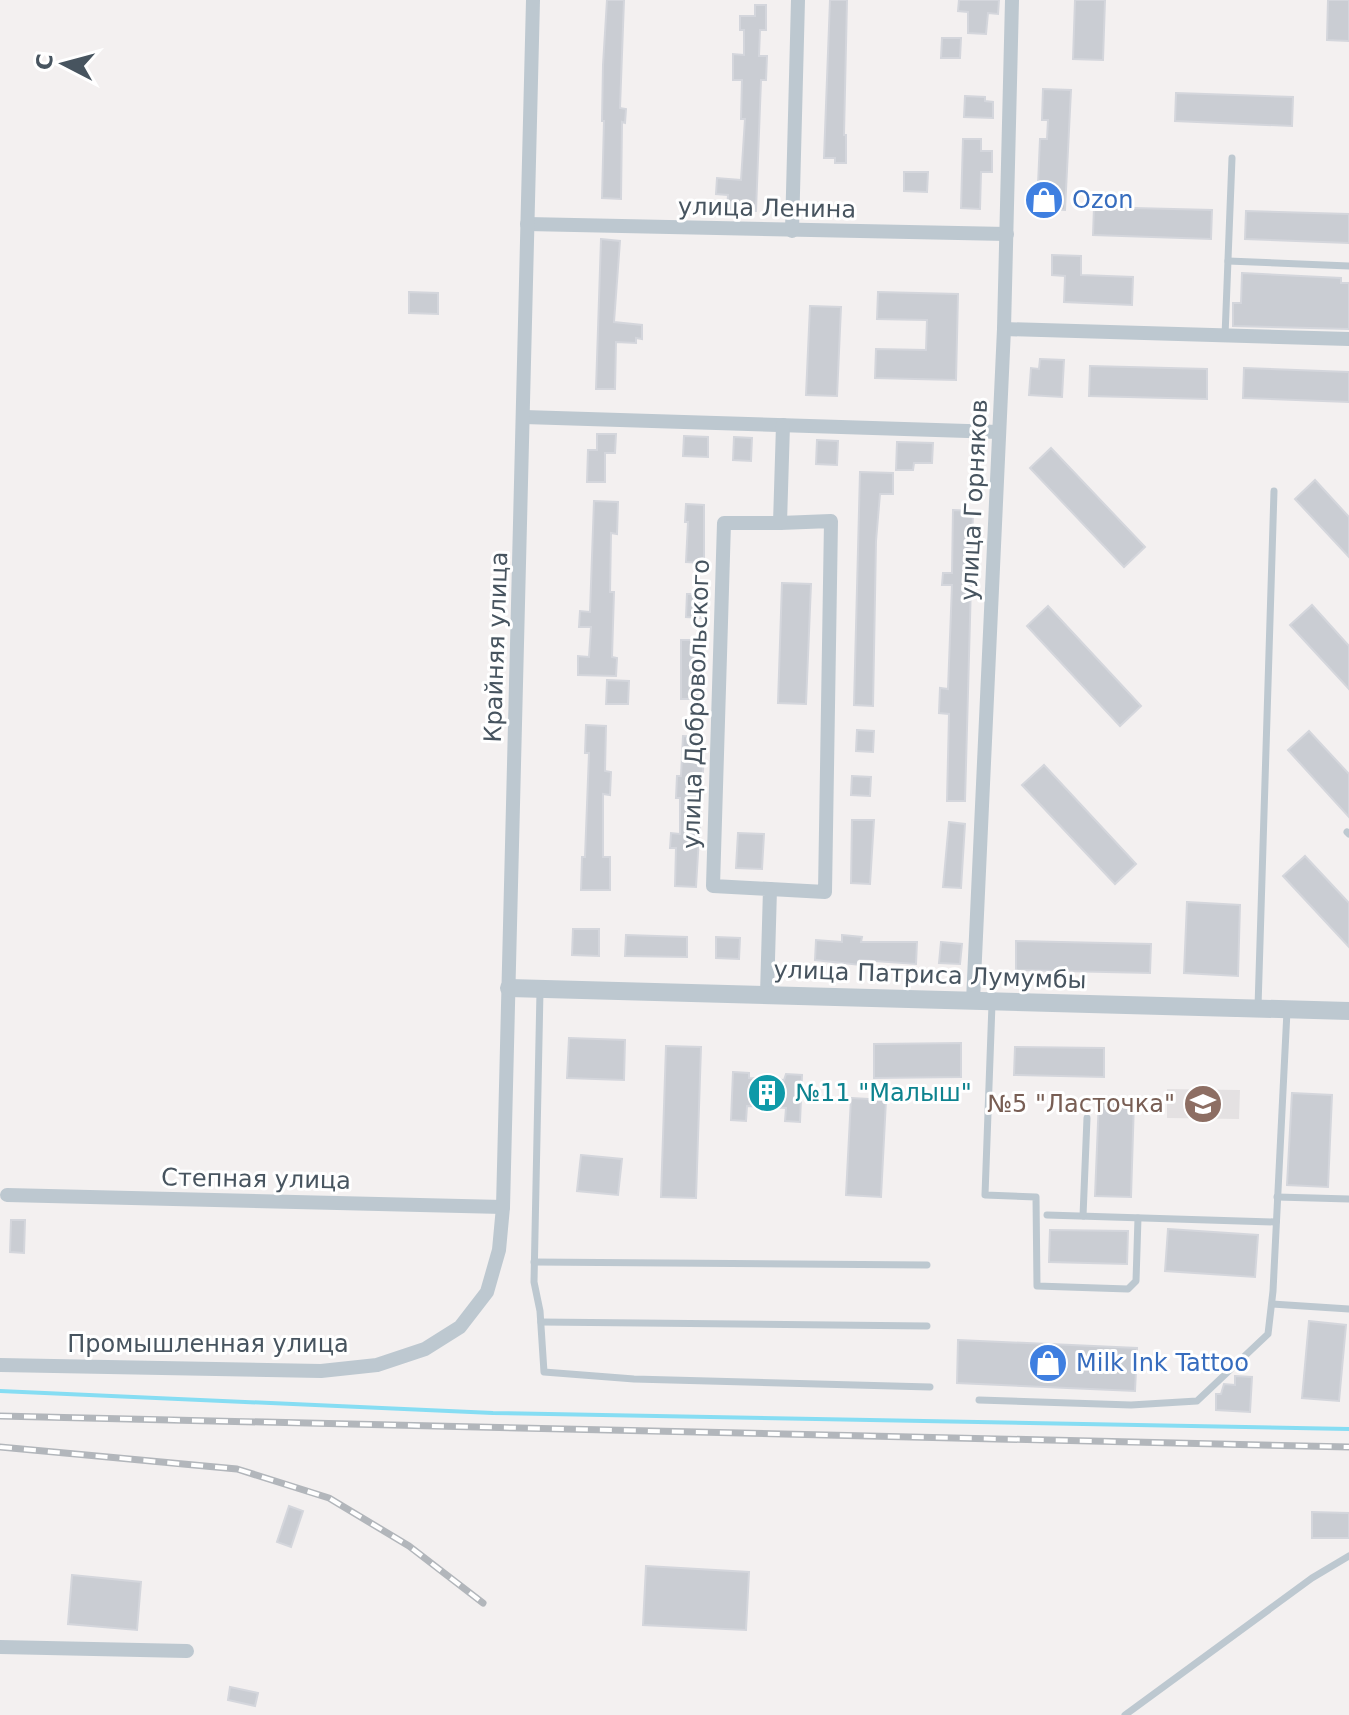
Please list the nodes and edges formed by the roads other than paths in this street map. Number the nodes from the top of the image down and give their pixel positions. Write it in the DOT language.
graph roads {
  1 [pos="533,0"];
  2 [pos="798,0"];
  3 [pos="1012,0"];
  4 [pos="1232,158"];
  5 [pos="527,224"];
  6 [pos="792,231"];
  7 [pos="1007,234"];
  8 [pos="1228,261"];
  9 [pos="1349,266"];
  10 [pos="1004,329"];
  11 [pos="1225,336"];
  12 [pos="1349,339"];
  13 [pos="524,417"];
  14 [pos="783,425"];
  15 [pos="999,432"];
  16 [pos="1274,491"];
  17 [pos="780,523"];
  18 [pos="770,889"];
  19 [pos="509,988"];
  20 [pos="540,989"];
  21 [pos="767,994"];
  22 [pos="973,1001"];
  23 [pos="992,1001"];
  24 [pos="1258,1007"];
  25 [pos="1287,1009"];
  26 [pos="1349,1011"];
  27 [pos="1087,1118"];
  28 [pos="7,1195"];
  29 [pos="1277,1197"];
  30 [pos="1349,1199"];
  31 [pos="503,1207"];
  32 [pos="1047,1215"];
  33 [pos="1083,1216"];
  34 [pos="1138,1218"];
  35 [pos="1276,1222"];
  36 [pos="534,1262"];
  37 [pos="927,1265"];
  38 [pos="487,1292"];
  39 [pos="1272,1304"];
  40 [pos="1349,1309"];
  41 [pos="541,1322"];
  42 [pos="927,1326"];
  43 [pos="0,1365"];
  44 [pos="930,1387"];
  45 [pos="979,1400"];
  46 [pos="1349,1556"];
  47 [pos="0,1647"];
  48 [pos="187,1651"];
  49 [pos="1125,1715"];
  1 -- 5 [label="street, Крайняя улица"];
  2 -- 6 [label="street"];
  3 -- 7 [label="street, улица Горняков"];
  4 -- 8 [label="lane"];
  5 -- 6 [label="street, улица Ленина"];
  5 -- 13 [label="street, Крайняя улица"];
  6 -- 7 [label="street, улица Ленина"];
  7 -- 10 [label="street, улица Горняков"];
  8 -- 9 [label="lane"];
  8 -- 11 [label="lane"];
  10 -- 11 [label="street"];
  10 -- 15 [label="street, улица Горняков"];
  11 -- 12 [label="street"];
  13 -- 14 [label="street"];
  13 -- 19 [label="street, Крайняя улица"];
  14 -- 15 [label="street"];
  14 -- 17 [label="street"];
  15 -- 22 [label="street, улица Горняков"];
  16 -- 24 [label="lane"];
  17 -- 18 [label="street, улица Добровольского"];
  17 -- 18 [label="street, улица Добровольского"];
  18 -- 21 [label="street"];
  19 -- 20 [label="street, улица Патриса Лумумбы"];
  19 -- 31 [label="street, Крайняя улица"];
  20 -- 21 [label="street, улица Патриса Лумумбы"];
  20 -- 36 [label="lane"];
  21 -- 22 [label="street, улица Патриса Лумумбы"];
  22 -- 23 [label="street, улица Патриса Лумумбы"];
  23 -- 24 [label="street, улица Патриса Лумумбы"];
  23 -- 34 [label="lane"];
  24 -- 25 [label="street, улица Патриса Лумумбы"];
  25 -- 26 [label="street, улица Патриса Лумумбы"];
  25 -- 29 [label="lane"];
  27 -- 33 [label="lane"];
  28 -- 31 [label="street, Степная улица"];
  29 -- 30 [label="lane"];
  29 -- 35 [label="lane"];
  31 -- 38 [label="street, Крайняя улица"];
  32 -- 33 [label="lane"];
  33 -- 34 [label="lane"];
  34 -- 35 [label="lane"];
  35 -- 39 [label="lane"];
  36 -- 37 [label="lane"];
  36 -- 41 [label="lane"];
  38 -- 43 [label="street, Промышленная улица"];
  39 -- 40 [label="lane"];
  39 -- 45 [label="lane"];
  41 -- 42 [label="lane"];
  41 -- 44 [label="lane"];
  46 -- 49 [label="lane"];
  47 -- 48 [label="street"];
}
